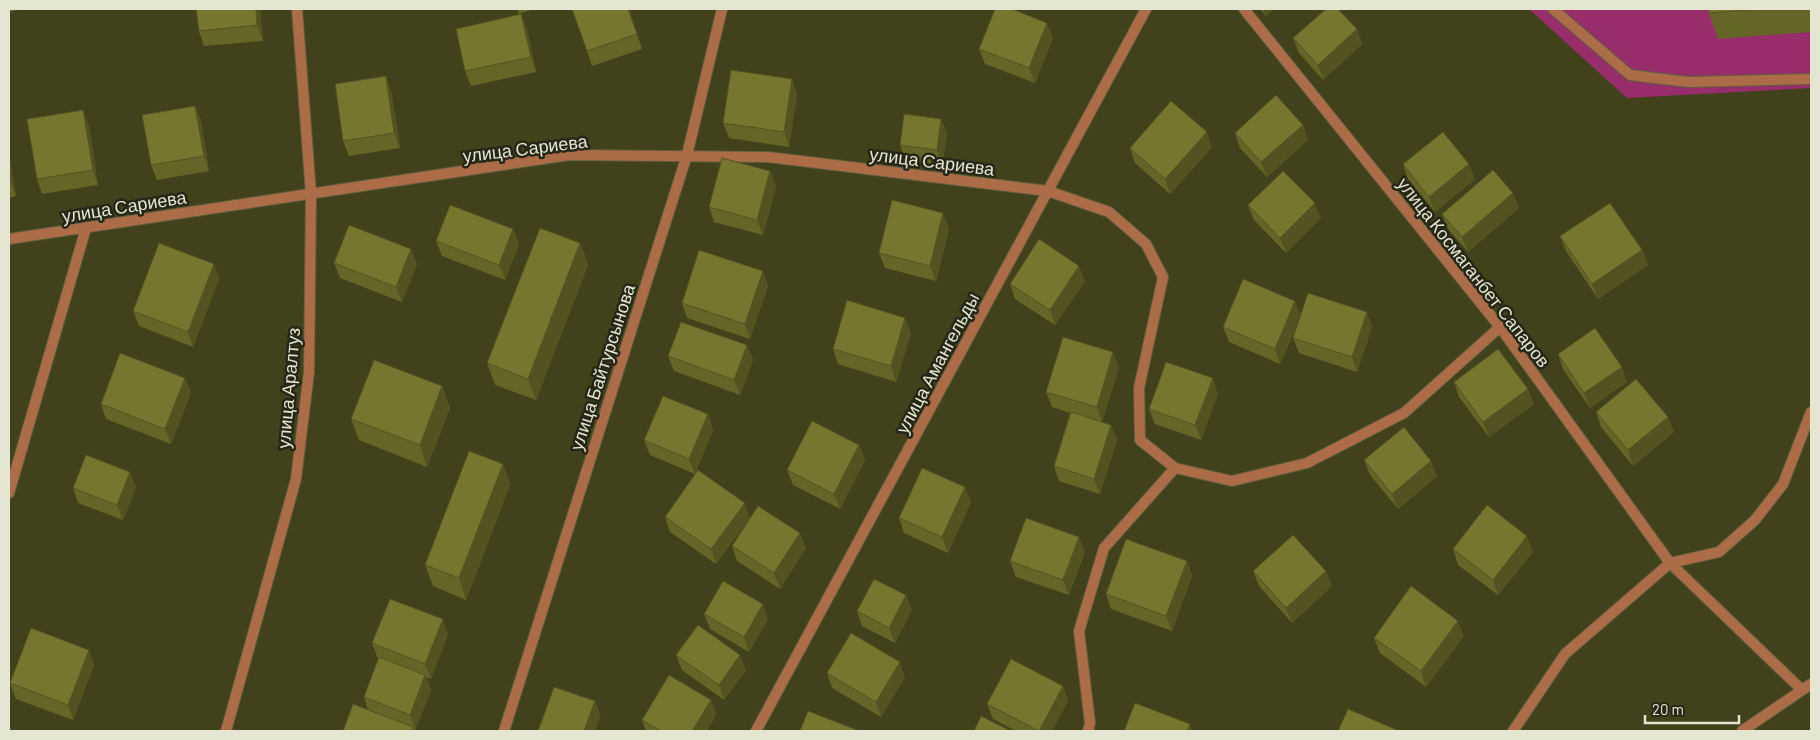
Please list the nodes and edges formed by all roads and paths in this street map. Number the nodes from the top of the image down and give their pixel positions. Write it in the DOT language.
graph roads {
  1 [pos="297,9"];
  2 [pos="722,9"];
  3 [pos="1146,9"];
  4 [pos="1244,9"];
  5 [pos="1553,9"];
  6 [pos="1811,78"];
  7 [pos="687,155"];
  8 [pos="1048,191"];
  9 [pos="311,194"];
  10 [pos="86,228"];
  11 [pos="9,239"];
  12 [pos="1500,327"];
  13 [pos="1811,412"];
  14 [pos="1175,468"];
  15 [pos="9,493"];
  16 [pos="1670,563"];
  17 [pos="1811,684"];
  18 [pos="1802,690"];
  19 [pos="226,731"];
  20 [pos="504,731"];
  21 [pos="756,731"];
  22 [pos="1088,731"];
  23 [pos="1513,731"];
  24 [pos="1742,731"];
  1 -- 9 [label="street, улица Аралтуз"];
  2 -- 7 [label="street, улица Байтурсынова"];
  3 -- 8 [label="street, улица Амангельды"];
  4 -- 12 [label="street, улица Космаганбет Сапаров"];
  5 -- 6 [label="street"];
  7 -- 8 [label="street, улица Сариева"];
  7 -- 9 [label="street, улица Сариева"];
  7 -- 20 [label="street, улица Байтурсынова"];
  8 -- 14 [label="street, улица Сариева"];
  8 -- 21 [label="street, улица Амангельды"];
  9 -- 10 [label="street, улица Сариева"];
  9 -- 19 [label="street, улица Аралтуз"];
  10 -- 11 [label="street, улица Сариева"];
  10 -- 15 [label="street"];
  12 -- 14 [label="street"];
  12 -- 16 [label="street, улица Космаганбет Сапаров"];
  13 -- 16 [label="street"];
  14 -- 22 [label="street"];
  16 -- 18 [label="street, улица Космаганбет Сапаров"];
  16 -- 23 [label="street"];
  17 -- 18 [label="street"];
  18 -- 24 [label="street"];
}
